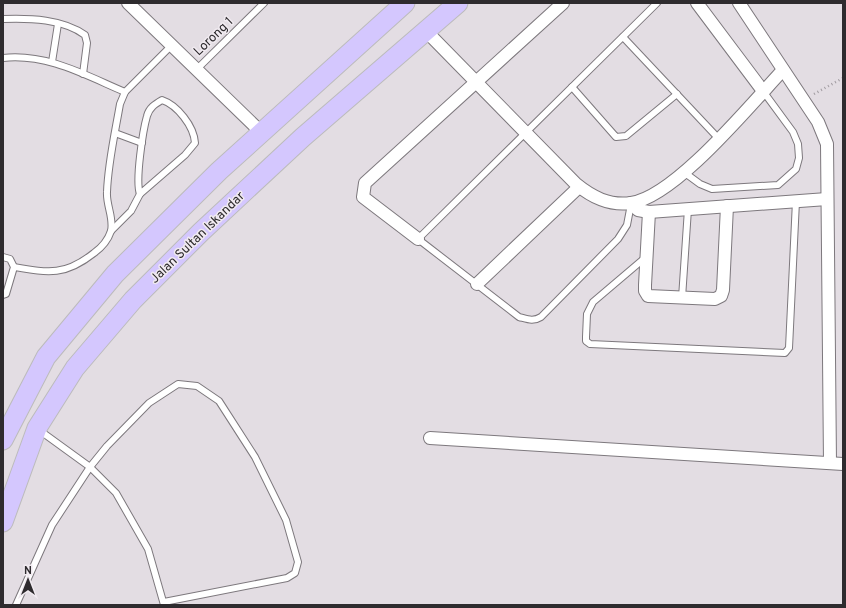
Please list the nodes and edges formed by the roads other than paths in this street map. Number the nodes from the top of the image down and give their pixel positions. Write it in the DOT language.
graph roads {
  1 [pos="128,3"];
  2 [pos="264,3"];
  3 [pos="405,3"];
  4 [pos="458,3"];
  5 [pos="563,3"];
  6 [pos="657,3"];
  7 [pos="696,3"];
  8 [pos="739,3"];
  9 [pos="3,19"];
  10 [pos="58,24"];
  11 [pos="426,31"];
  12 [pos="623,37"];
  13 [pos="171,46"];
  14 [pos="3,58"];
  15 [pos="52,62"];
  16 [pos="196,70"];
  17 [pos="783,70"];
  18 [pos="83,74"];
  19 [pos="477,83"];
  20 [pos="572,87"];
  21 [pos="763,91"];
  22 [pos="126,92"];
  23 [pos="677,94"];
  24 [pos="527,132"];
  25 [pos="115,133"];
  26 [pos="262,133"];
  27 [pos="719,138"];
  28 [pos="142,143"];
  29 [pos="685,173"];
  30 [pos="579,187"];
  31 [pos="140,194"];
  32 [pos="827,199"];
  33 [pos="796,201"];
  34 [pos="631,203"];
  35 [pos="727,206"];
  36 [pos="688,209"];
  37 [pos="649,212"];
  38 [pos="111,231"];
  39 [pos="418,239"];
  40 [pos="3,257"];
  41 [pos="646,257"];
  42 [pos="14,267"];
  43 [pos="476,284"];
  44 [pos="3,295"];
  45 [pos="682,298"];
  46 [pos="37,428"];
  47 [pos="430,438"];
  48 [pos="3,440"];
  49 [pos="830,463"];
  50 [pos="843,464"];
  51 [pos="90,467"];
  52 [pos="3,522"];
  53 [pos="164,604"];
  54 [pos="16,605"];
  1 -- 13 [label="street"];
  2 -- 16 [label="lane, Lorong 1"];
  3 -- 26 [label="main road"];
  4 -- 11 [label="main road, Jalan Sultan Iskandar"];
  5 -- 19 [label="street"];
  6 -- 12 [label="lane"];
  7 -- 21 [label="street"];
  8 -- 17 [label="street"];
  9 -- 10 [label="lane"];
  10 -- 15 [label="lane"];
  10 -- 18 [label="lane"];
  11 -- 19 [label="street"];
  11 -- 46 [label="main road, Jalan Sultan Iskandar"];
  12 -- 20 [label="lane"];
  12 -- 23 [label="lane"];
  13 -- 16 [label="street"];
  13 -- 22 [label="lane"];
  14 -- 15 [label="lane"];
  15 -- 18 [label="lane"];
  16 -- 26 [label="street"];
  17 -- 21 [label="street"];
  17 -- 32 [label="street"];
  18 -- 22 [label="lane"];
  19 -- 24 [label="street"];
  19 -- 39 [label="street"];
  20 -- 23 [label="lane"];
  20 -- 24 [label="lane"];
  21 -- 27 [label="street"];
  21 -- 29 [label="lane"];
  22 -- 25 [label="lane"];
  23 -- 27 [label="lane"];
  24 -- 30 [label="street"];
  24 -- 39 [label="lane"];
  25 -- 28 [label="lane"];
  25 -- 38 [label="lane"];
  26 -- 48 [label="main road"];
  27 -- 29 [label="street"];
  28 -- 31 [label="lane"];
  28 -- 31 [label="lane"];
  29 -- 34 [label="street"];
  30 -- 34 [label="street"];
  30 -- 43 [label="street"];
  31 -- 38 [label="lane"];
  32 -- 33 [label="street"];
  32 -- 49 [label="street"];
  33 -- 35 [label="street"];
  33 -- 41 [label="lane"];
  34 -- 37 [label="street"];
  34 -- 43 [label="lane"];
  35 -- 36 [label="street"];
  35 -- 45 [label="street"];
  36 -- 37 [label="street"];
  36 -- 45 [label="lane"];
  37 -- 41 [label="street"];
  38 -- 42 [label="lane"];
  39 -- 43 [label="lane"];
  40 -- 42 [label="lane"];
  41 -- 45 [label="street"];
  42 -- 44 [label="lane"];
  46 -- 51 [label="lane"];
  46 -- 52 [label="main road, Jalan Sultan Iskandar"];
  47 -- 49 [label="street"];
  49 -- 50 [label="street"];
  51 -- 53 [label="lane"];
  51 -- 53 [label="lane"];
  51 -- 54 [label="lane"];
}
